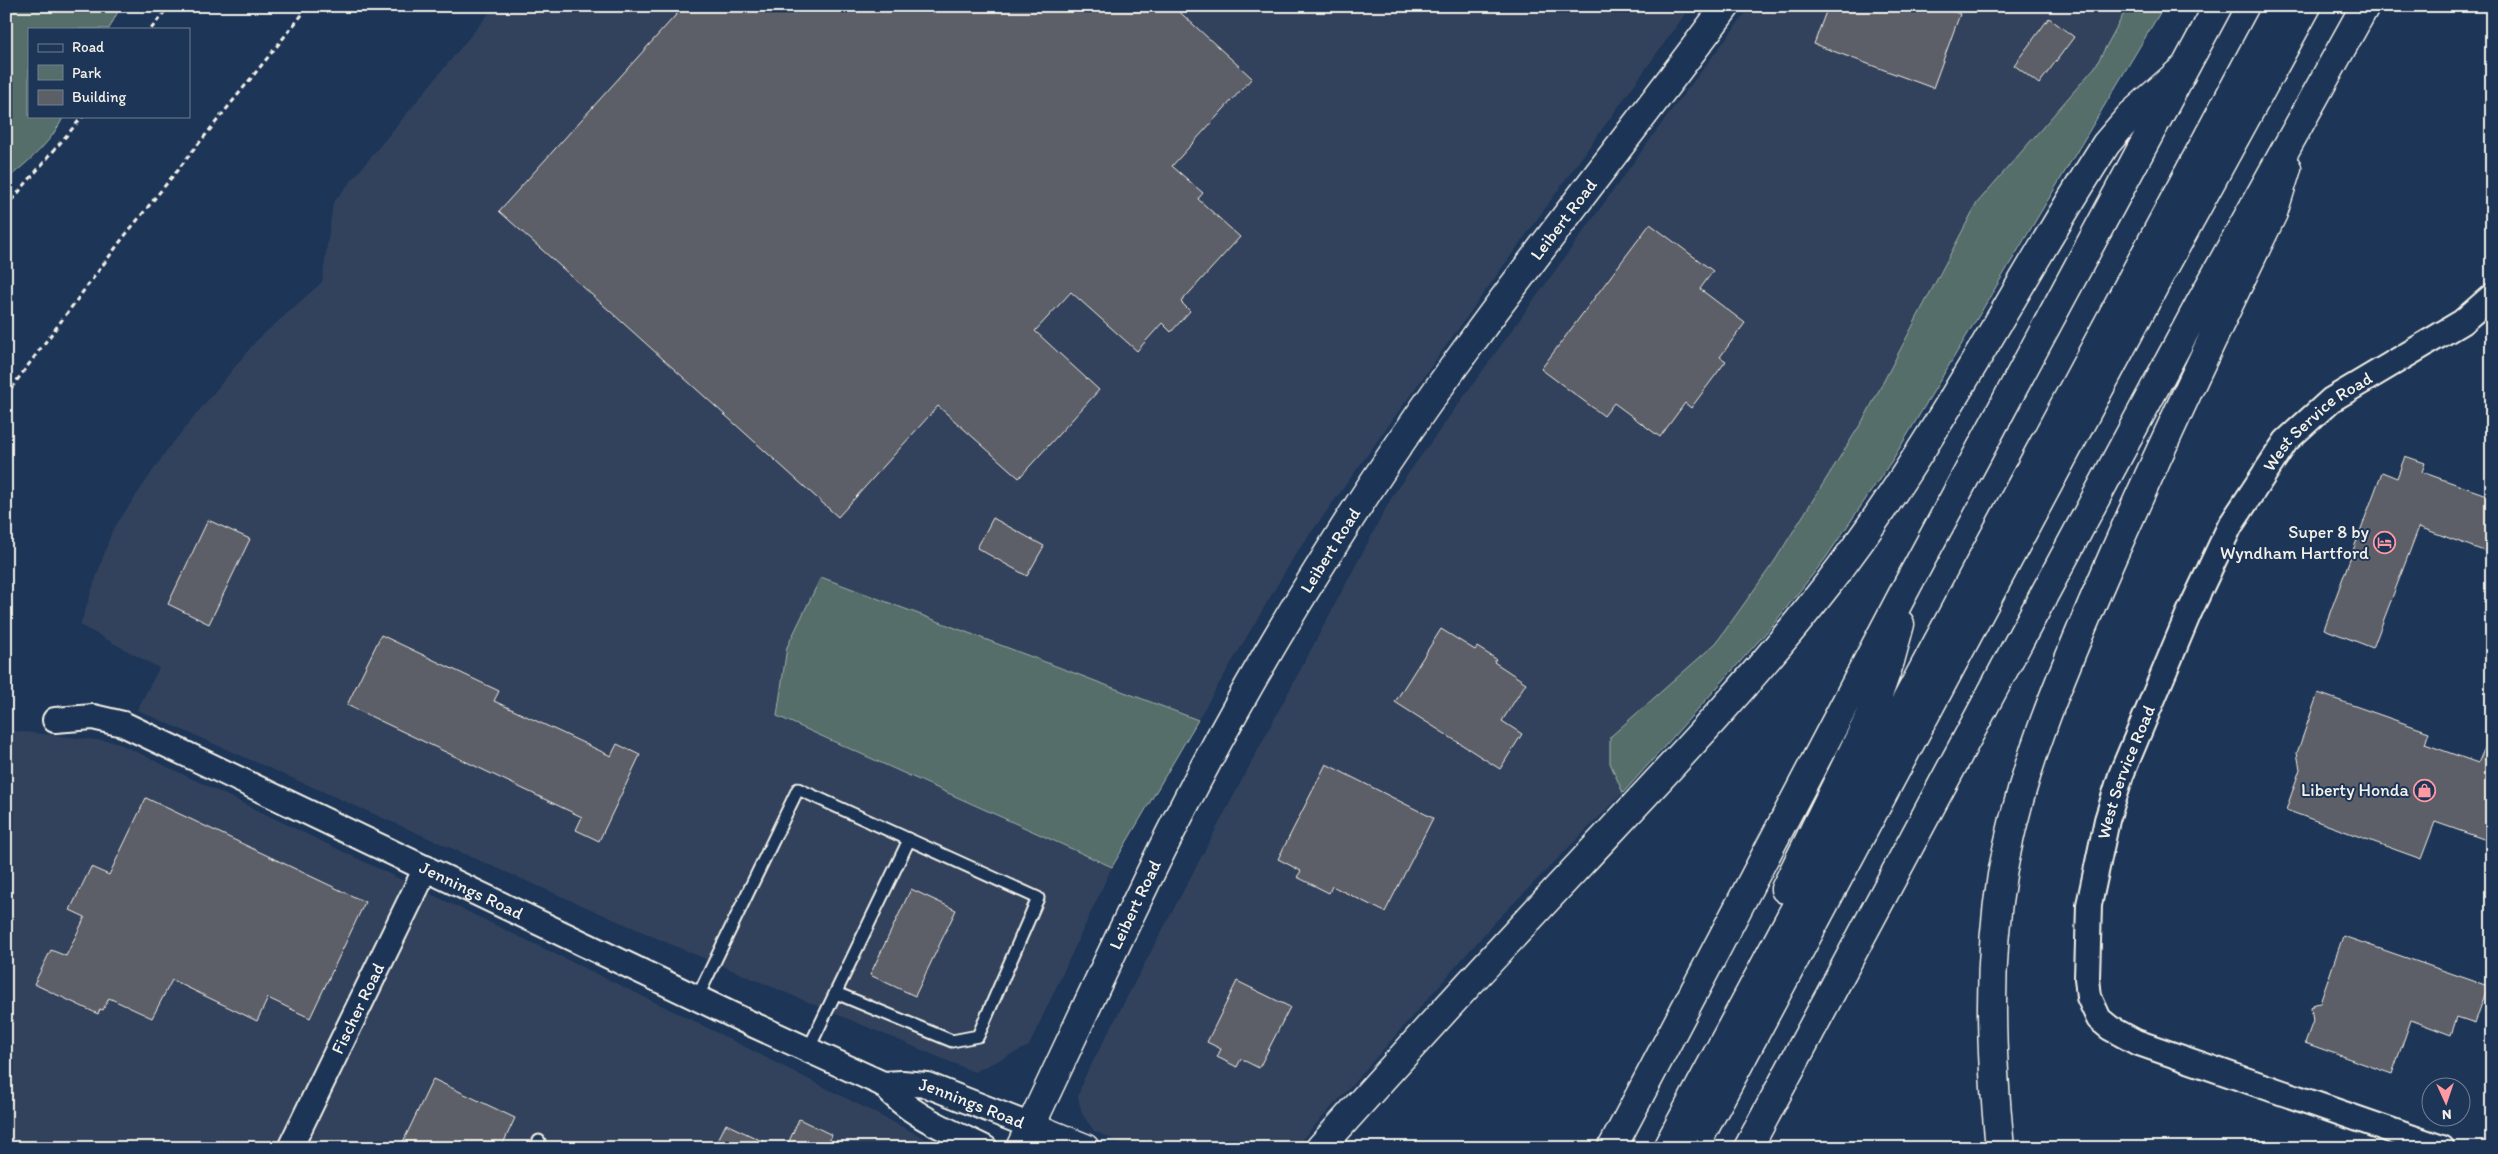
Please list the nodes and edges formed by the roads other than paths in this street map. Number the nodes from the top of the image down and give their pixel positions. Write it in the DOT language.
graph roads {
  1 [pos="1726,6"];
  2 [pos="2218,6"];
  3 [pos="2278,6"];
  4 [pos="2307,6"];
  5 [pos="2364,6"];
  6 [pos="2185,67"];
  7 [pos="2294,134"];
  8 [pos="2492,296"];
  9 [pos="1908,586"];
  10 [pos="55,720"];
  11 [pos="909,840"];
  12 [pos="426,868"];
  13 [pos="836,993"];
  14 [pos="697,998"];
  15 [pos="808,1050"];
  16 [pos="883,1084"];
  17 [pos="1026,1137"];
  18 [pos="290,1148"];
  19 [pos="985,1148"];
  20 [pos="1085,1148"];
  21 [pos="1320,1148"];
  22 [pos="1612,1148"];
  23 [pos="1656,1148"];
  24 [pos="1667,1148"];
  25 [pos="1694,1148"];
  26 [pos="1748,1148"];
  27 [pos="2000,1148"];
  28 [pos="2442,1148"];
  1 -- 17 [label="main road, Leibert Road"];
  2 -- 6 [label="main road"];
  3 -- 24 [label="main road"];
  4 -- 25 [label="main road"];
  5 -- 7 [label="main road"];
  6 -- 9 [label="main road"];
  6 -- 21 [label="main road"];
  7 -- 26 [label="main road"];
  7 -- 27 [label="main road"];
  8 -- 28 [label="street, West Service Road"];
  9 -- 22 [label="main road"];
  9 -- 23 [label="main road"];
  10 -- 12 [label="street, Jennings Road"];
  11 -- 13 [label="lane"];
  11 -- 13 [label="lane"];
  11 -- 14 [label="lane"];
  12 -- 14 [label="street, Jennings Road"];
  12 -- 18 [label="street, Fischer Road"];
  13 -- 15 [label="lane"];
  14 -- 15 [label="street, Jennings Road"];
  15 -- 16 [label="street, Jennings Road"];
  16 -- 17 [label="street, Jennings Road"];
  16 -- 19 [label="street, Jennings Road"];
  17 -- 20 [label="main road, Jennings Road"];
}
